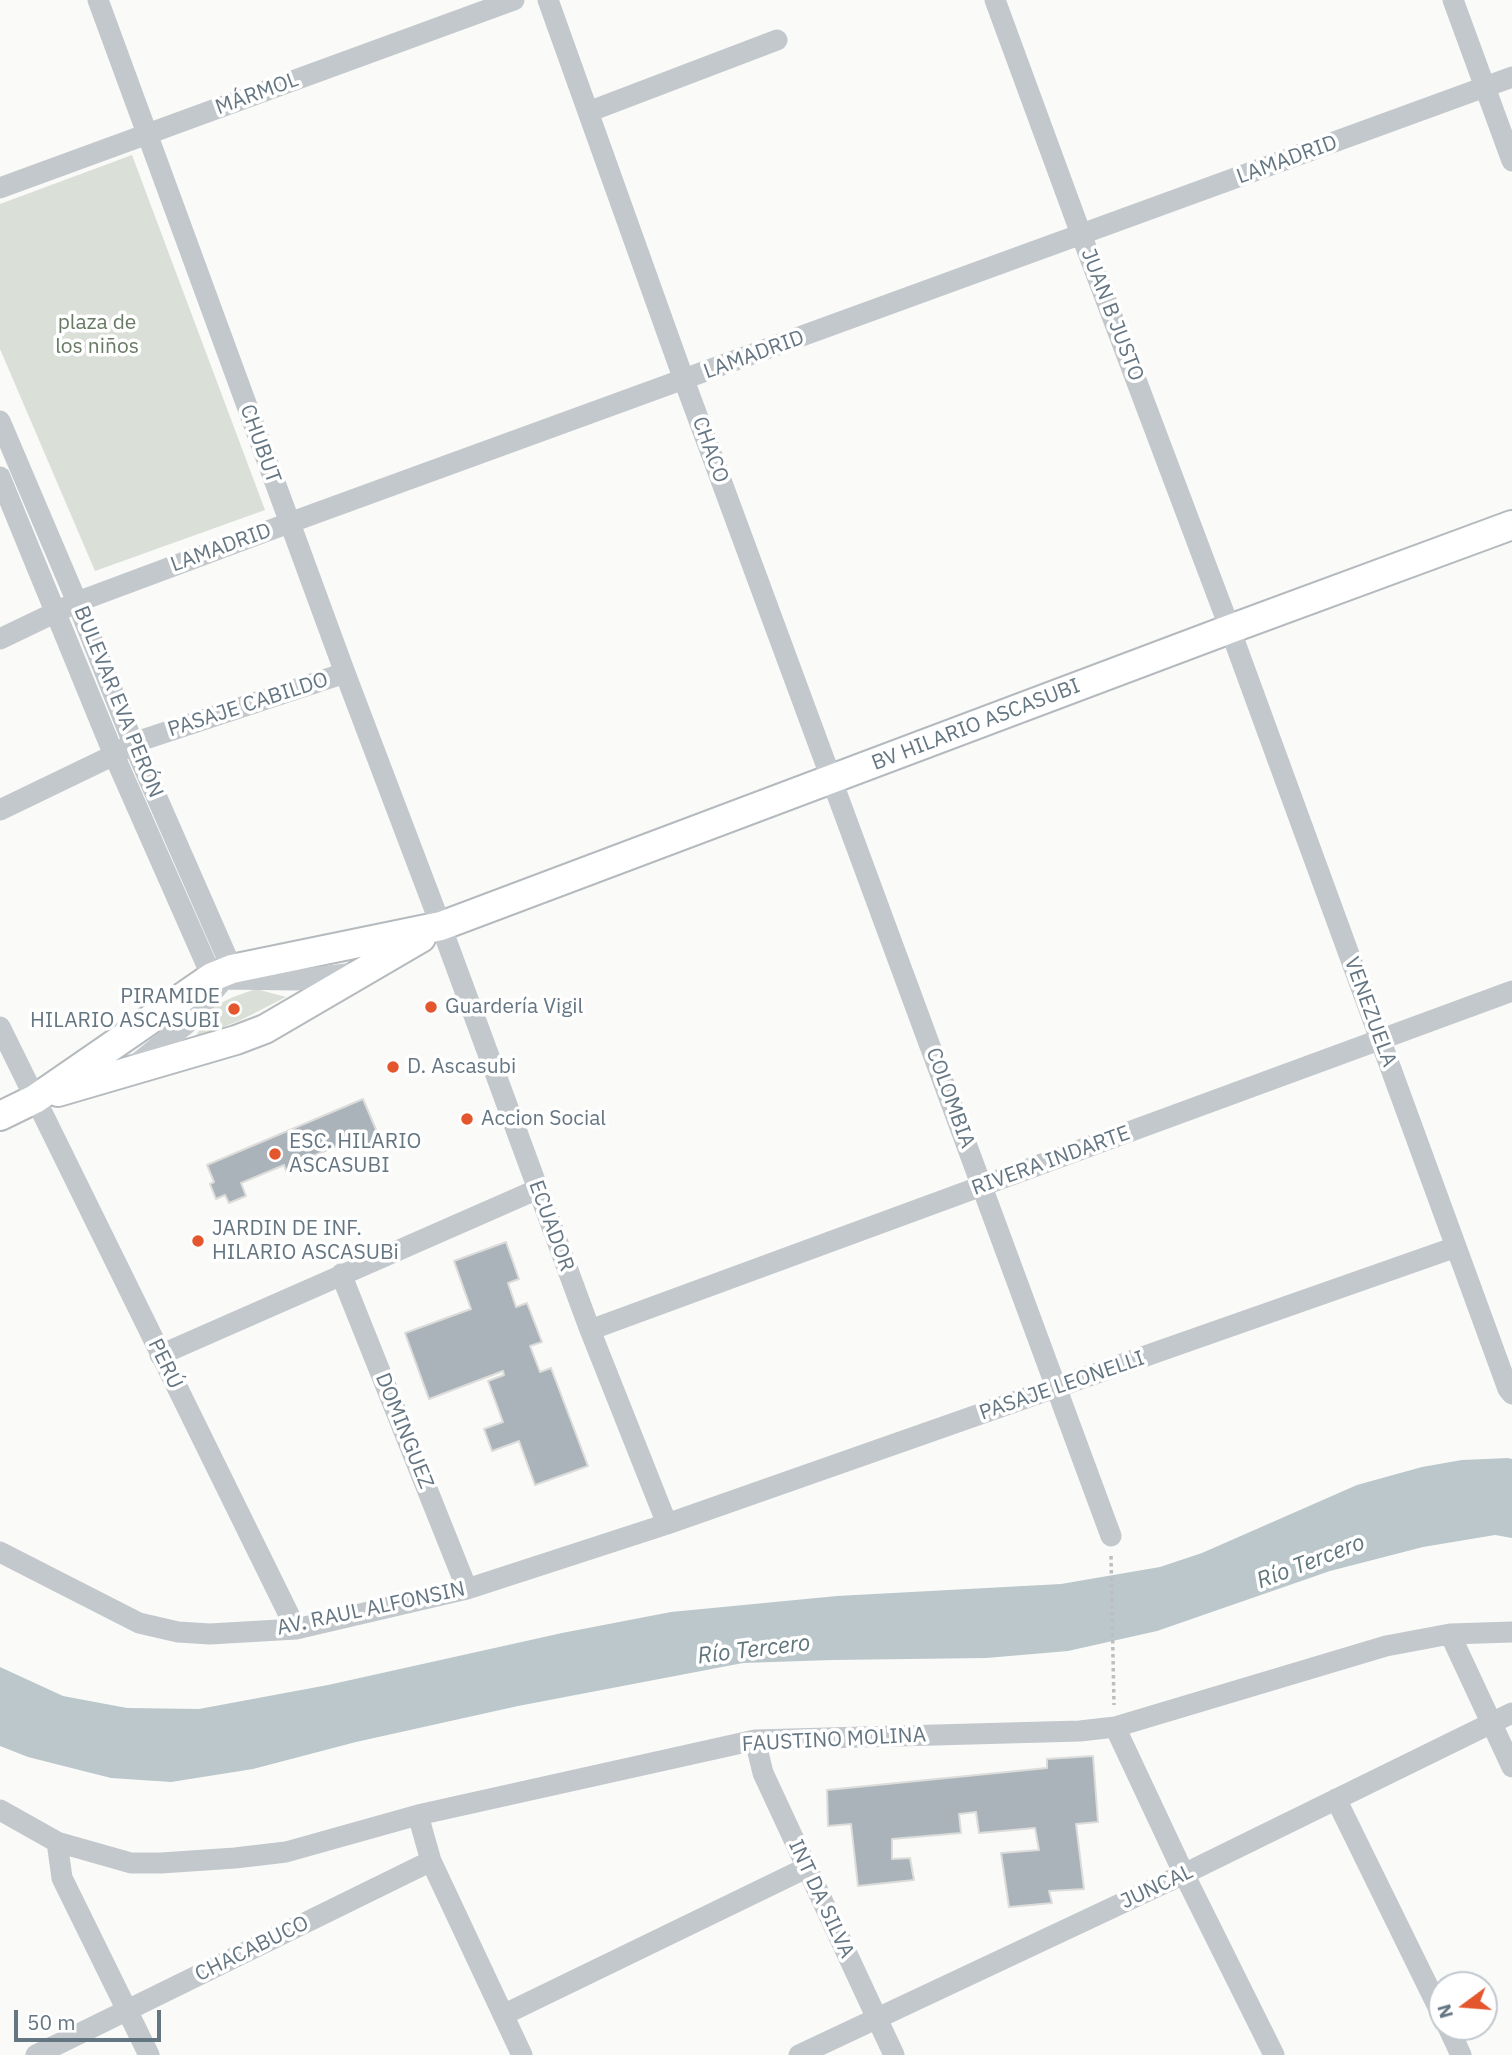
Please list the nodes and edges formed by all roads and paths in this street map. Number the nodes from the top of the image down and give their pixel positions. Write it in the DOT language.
graph roads {
  1 [pos="98,0"];
  2 [pos="514,0"];
  3 [pos="548,0"];
  4 [pos="995,0"];
  5 [pos="1453,0"];
  6 [pos="777,40"];
  7 [pos="1512,77"];
  8 [pos="1486,88"];
  9 [pos="588,112"];
  10 [pos="148,135"];
  11 [pos="1512,161"];
  12 [pos="0,188"];
  13 [pos="1081,234"];
  14 [pos="684,380"];
  15 [pos="0,421"];
  16 [pos="0,477"];
  17 [pos="289,523"];
  18 [pos="1512,525"];
  19 [pos="77,602"];
  20 [pos="57,613"];
  21 [pos="1230,629"];
  22 [pos="0,639"];
  23 [pos="345,673"];
  24 [pos="133,743"];
  25 [pos="114,755"];
  26 [pos="833,779"];
  27 [pos="0,810"];
  28 [pos="441,926"];
  29 [pos="362,972"];
  30 [pos="222,975"];
  31 [pos="1512,991"];
  32 [pos="0,1027"];
  33 [pos="1381,1040"];
  34 [pos="126,1072"];
  35 [pos="35,1099"];
  36 [pos="0,1116"];
  37 [pos="983,1186"];
  38 [pos="538,1189"];
  39 [pos="1456,1247"];
  40 [pos="341,1274"];
  41 [pos="590,1330"];
  42 [pos="160,1355"];
  43 [pos="1057,1388"];
  44 [pos="1512,1394"];
  45 [pos="667,1524"];
  46 [pos="1111,1536"];
  47 [pos="0,1552"];
  48 [pos="467,1589"];
  49 [pos="296,1629"];
  50 [pos="1512,1632"];
  51 [pos="1450,1634"];
  52 [pos="1512,1713"];
  53 [pos="1491,1723"];
  54 [pos="1115,1727"];
  55 [pos="755,1740"];
  56 [pos="1512,1767"];
  57 [pos="1336,1799"];
  58 [pos="0,1810"];
  59 [pos="418,1815"];
  60 [pos="57,1842"];
  61 [pos="431,1861"];
  62 [pos="806,1868"];
  63 [pos="1184,1874"];
  64 [pos="1428,1986"];
  65 [pos="128,2011"];
  66 [pos="503,2015"];
  67 [pos="876,2018"];
  68 [pos="36,2055"];
  69 [pos="149,2055"];
  70 [pos="522,2055"];
  71 [pos="799,2055"];
  72 [pos="894,2055"];
  73 [pos="1274,2055"];
  1 -- 10 [label="street, CHUBUT"];
  2 -- 10 [label="street, MÁRMOL"];
  3 -- 9 [label="street, CHACO"];
  4 -- 13 [label="street, JUAN B JUSTO"];
  5 -- 8 [label="street"];
  6 -- 9 [label="street"];
  7 -- 8 [label="street, LAMADRID"];
  8 -- 11 [label="street"];
  8 -- 13 [label="street, LAMADRID"];
  9 -- 14 [label="street, CHACO"];
  10 -- 12 [label="street, MÁRMOL"];
  10 -- 17 [label="street, CHUBUT"];
  13 -- 14 [label="street, LAMADRID"];
  13 -- 21 [label="street, JUAN B JUSTO"];
  14 -- 17 [label="street, LAMADRID"];
  14 -- 26 [label="street, CHACO"];
  15 -- 19 [label="street, BULEVAR EVA PERÓN"];
  16 -- 20 [label="street, BULEVAR EVA PERÓN"];
  17 -- 19 [label="street, LAMADRID"];
  17 -- 23 [label="street, CHUBUT"];
  18 -- 21 [label="main road, BV HILARIO ASCASUBI"];
  19 -- 20 [label="street, LAMADRID"];
  19 -- 24 [label="street, BULEVAR EVA PERÓN"];
  20 -- 22 [label="street, LAMADRID"];
  20 -- 25 [label="street, BULEVAR EVA PERÓN"];
  21 -- 26 [label="main road, BV HILARIO ASCASUBI"];
  21 -- 33 [label="street, VENEZUELA"];
  23 -- 24 [label="street, PASAJE CABILDO"];
  23 -- 28 [label="street, CHUBUT"];
  24 -- 25 [label="street, PASAJE CABILDO"];
  24 -- 30 [label="street, BULEVAR EVA PERÓN"];
  25 -- 27 [label="street, PASAJE CABILDO"];
  25 -- 30 [label="street, BULEVAR EVA PERÓN"];
  26 -- 28 [label="main road, BV HILARIO ASCASUBI"];
  26 -- 37 [label="street, COLOMBIA"];
  28 -- 29 [label="main road"];
  28 -- 30 [label="main road"];
  28 -- 38 [label="street, ECUADOR"];
  29 -- 30 [label="street"];
  29 -- 34 [label="main road"];
  30 -- 34 [label="street"];
  30 -- 35 [label="main road"];
  31 -- 33 [label="street, RIVERA INDARTE"];
  32 -- 35 [label="street, PERÚ"];
  33 -- 37 [label="street, RIVERA INDARTE"];
  33 -- 39 [label="street, VENEZUELA"];
  34 -- 35 [label="main road"];
  35 -- 36 [label="main road"];
  35 -- 42 [label="street, PERÚ"];
  37 -- 41 [label="street, RIVERA INDARTE"];
  37 -- 43 [label="street, COLOMBIA"];
  38 -- 40 [label="street"];
  38 -- 41 [label="street, ECUADOR"];
  39 -- 43 [label="street, PASAJE LEONELLI"];
  39 -- 44 [label="street, VENEZUELA"];
  40 -- 42 [label="street"];
  40 -- 48 [label="street, DOMINGUEZ"];
  41 -- 45 [label="street, ECUADOR"];
  42 -- 49 [label="street, PERÚ"];
  43 -- 45 [label="street, PASAJE LEONELLI"];
  43 -- 46 [label="street, COLOMBIA"];
  45 -- 48 [label="street, AV. RAUL ALFONSIN"];
  46 -- 54 [label="path"];
  47 -- 49 [label="street, AV. RAUL ALFONSIN"];
  48 -- 49 [label="street, AV. RAUL ALFONSIN"];
  50 -- 51 [label="street, FAUSTINO MOLINA"];
  51 -- 53 [label="street"];
  51 -- 54 [label="street, FAUSTINO MOLINA"];
  52 -- 53 [label="street, JUNCAL"];
  53 -- 56 [label="street"];
  53 -- 57 [label="street, JUNCAL"];
  54 -- 55 [label="street, FAUSTINO MOLINA"];
  54 -- 63 [label="street"];
  55 -- 59 [label="street, FAUSTINO MOLINA"];
  55 -- 62 [label="street, INT DA SILVA"];
  57 -- 63 [label="street, JUNCAL"];
  57 -- 64 [label="street"];
  58 -- 60 [label="street, FAUSTINO MOLINA"];
  59 -- 60 [label="street, FAUSTINO MOLINA"];
  59 -- 61 [label="street"];
  60 -- 65 [label="street"];
  61 -- 65 [label="street, CHACABUCO"];
  61 -- 66 [label="street"];
  62 -- 66 [label="street"];
  62 -- 67 [label="street, INT DA SILVA"];
  63 -- 67 [label="street, JUNCAL"];
  63 -- 73 [label="street"];
  65 -- 68 [label="street, CHACABUCO"];
  65 -- 69 [label="street"];
  66 -- 70 [label="street"];
  67 -- 71 [label="street, JUNCAL"];
  67 -- 72 [label="street, INT DA SILVA"];
}
